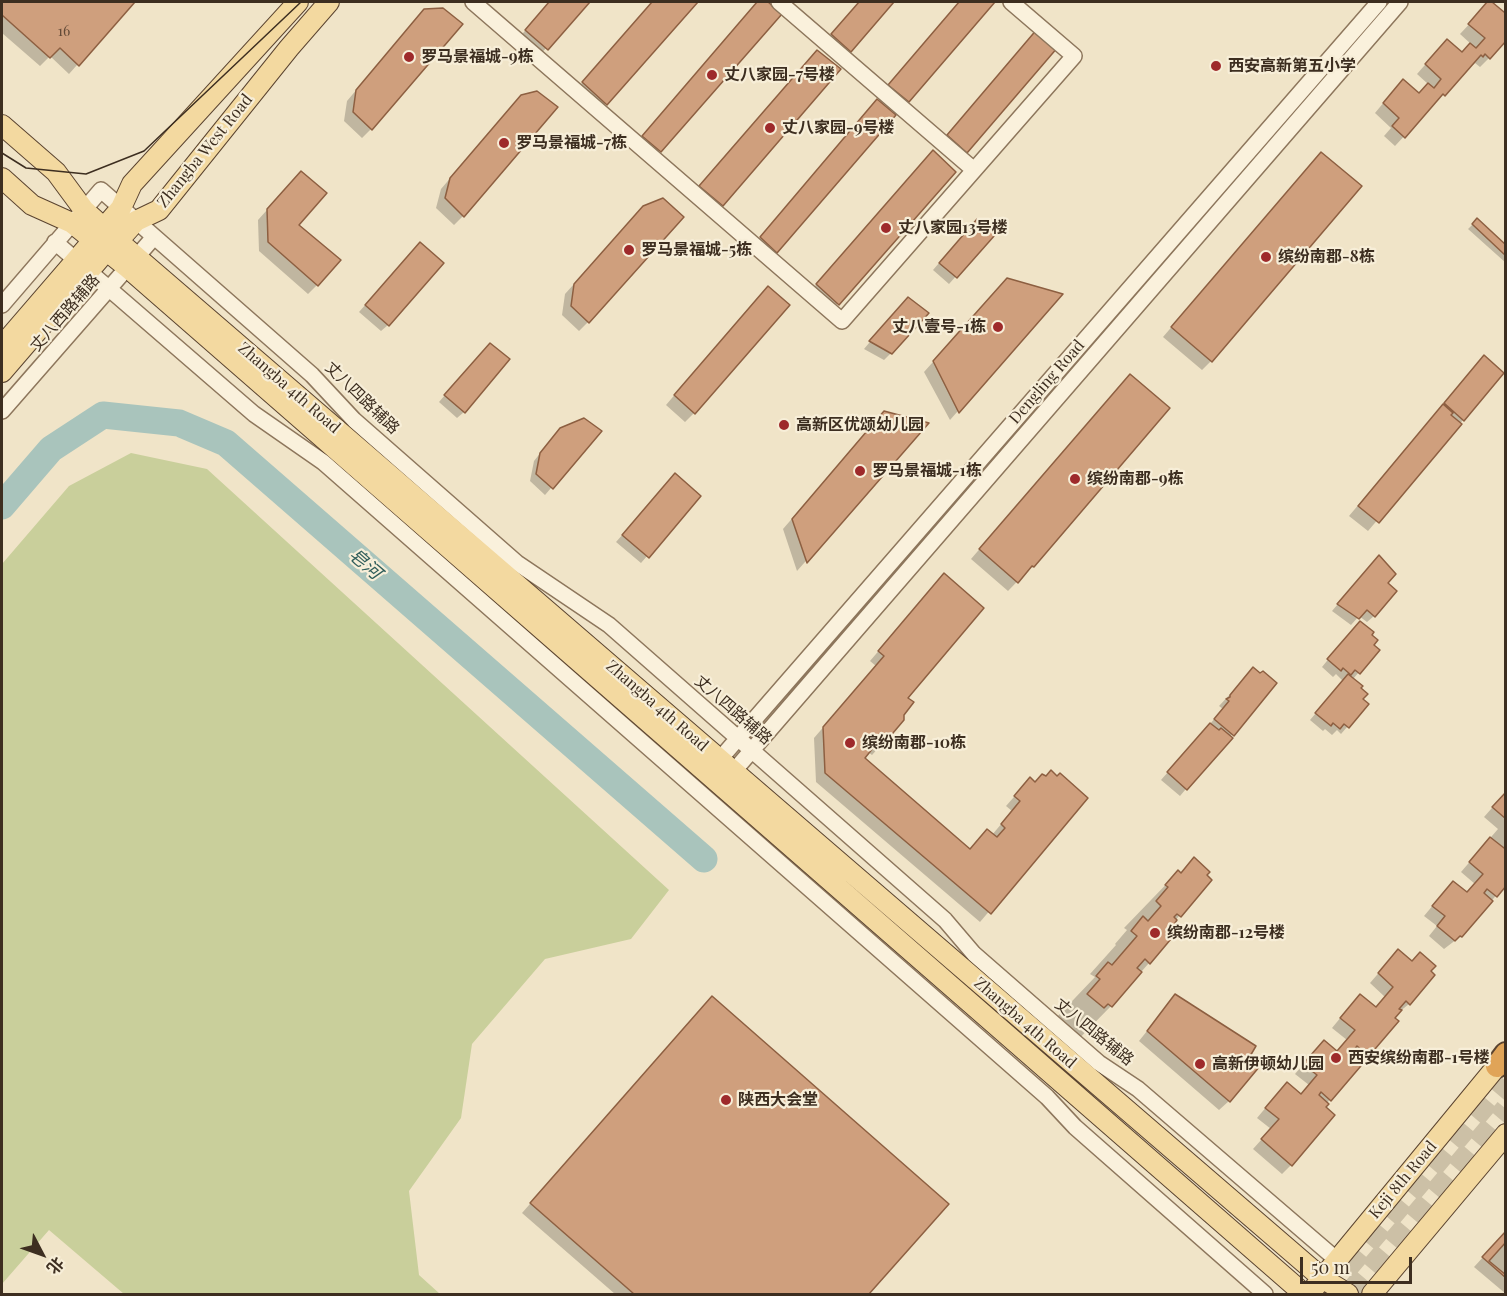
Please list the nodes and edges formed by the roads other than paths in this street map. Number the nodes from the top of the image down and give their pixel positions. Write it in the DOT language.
graph roads {
  1 [pos="298,2"];
  2 [pos="329,2"];
  3 [pos="473,2"];
  4 [pos="779,2"];
  5 [pos="1011,2"];
  6 [pos="1379,2"];
  7 [pos="1400,2"];
  8 [pos="2,125"];
  9 [pos="974,170"];
  10 [pos="2,178"];
  11 [pos="129,215"];
  12 [pos="78,216"];
  13 [pos="154,237"];
  14 [pos="106,240"];
  15 [pos="55,242"];
  16 [pos="132,262"];
  17 [pos="82,266"];
  18 [pos="109,289"];
  19 [pos="2,305"];
  20 [pos="2,346"];
  21 [pos="2,372"];
  22 [pos="2,411"];
  23 [pos="738,738"];
  24 [pos="752,750"];
  25 [pos="720,773"];
  26 [pos="1503,1057"];
  27 [pos="1506,1134"];
  28 [pos="1337,1260"];
  29 [pos="1322,1278"];
  30 [pos="1265,1294"];
  31 [pos="1304,1294"];
  32 [pos="1309,1294"];
  33 [pos="1348,1294"];
  34 [pos="1372,1294"];
  1 -- 11 [label="main road, Zhangba West Road"];
  2 -- 11 [label="main road, Zhangba West Road"];
  3 -- 9 [label="street"];
  4 -- 9 [label="street"];
  5 -- 9 [label="street"];
  6 -- 23 [label="street, Dengling Road"];
  7 -- 24 [label="street, Dengling Road"];
  8 -- 12 [label="main road, Zhangba 4th Road"];
  10 -- 12 [label="main road, Zhangba 4th Road"];
  11 -- 12 [label="street, 丈八四路辅路"];
  11 -- 13 [label="street, 丈八四路辅路"];
  11 -- 14 [label="main road, Zhangba West Road"];
  12 -- 14 [label="main road, Zhangba 4th Road"];
  12 -- 15 [label="street"];
  13 -- 16 [label="street, 丈八西路辅路"];
  13 -- 23 [label="street, 丈八四路辅路"];
  14 -- 16 [label="main road, Zhangba 4th Road"];
  14 -- 17 [label="main road, Zhangba West Road"];
  15 -- 17 [label="street"];
  15 -- 19 [label="street"];
  16 -- 18 [label="street, 丈八西路辅路"];
  16 -- 25 [label="main road, Zhangba 4th Road"];
  17 -- 18 [label="street"];
  17 -- 20 [label="main road, Zhangba West Road"];
  17 -- 21 [label="main road, Zhangba West Road"];
  18 -- 22 [label="street, 丈八西路辅路"];
  18 -- 30 [label="street"];
  23 -- 24 [label="street, 丈八四路辅路"];
  23 -- 25 [label="street, Dengling Road"];
  24 -- 25 [label="street, Dengling Road"];
  24 -- 28 [label="street, 丈八四路辅路"];
  25 -- 29 [label="main road, Zhangba 4th Road"];
  25 -- 31 [label="main road, Zhangba 4th Road"];
  26 -- 28 [label="main road, Keji 8th Road"];
  27 -- 34 [label="main road"];
  28 -- 29 [label="main road, Keji 8th Road"];
  29 -- 32 [label="main road, Keji 8th Road"];
  29 -- 33 [label="main road, Zhangba 4th Road"];
}
